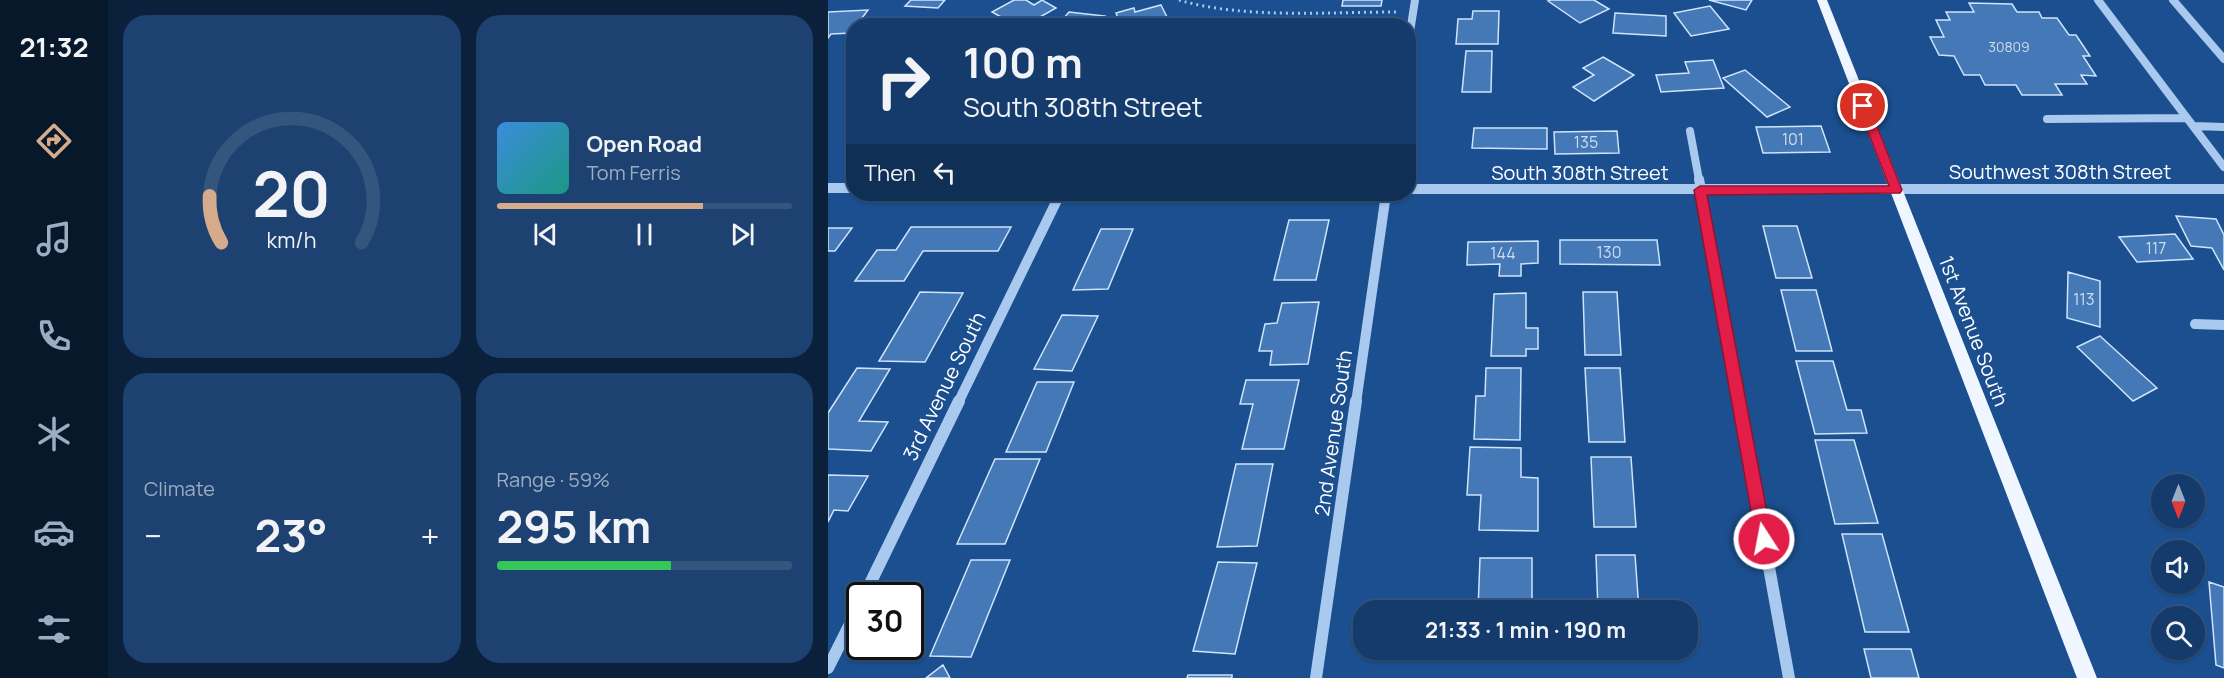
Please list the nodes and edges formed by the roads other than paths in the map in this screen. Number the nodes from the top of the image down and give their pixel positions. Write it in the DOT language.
graph roads {
  1 [pos="1415,0"];
  2 [pos="1822,0"];
  3 [pos="2098,0"];
  4 [pos="2173,0"];
  5 [pos="1413,18"];
  6 [pos="2224,59"];
  7 [pos="2187,118"];
  8 [pos="2047,119"];
  9 [pos="2193,126"];
  10 [pos="2224,126"];
  11 [pos="1690,131"];
  12 [pos="2224,167"];
  13 [pos="828,188"];
  14 [pos="846,188"];
  15 [pos="1416,189"];
  16 [pos="2224,189"];
  17 [pos="1700,190"];
  18 [pos="1896,190"];
  19 [pos="1057,201"];
  20 [pos="1385,201"];
  21 [pos="2195,324"];
  22 [pos="2224,325"];
  23 [pos="871,582"];
  24 [pos="846,627"];
  25 [pos="834,646"];
  26 [pos="828,668"];
  27 [pos="1316,678"];
  28 [pos="1789,678"];
  29 [pos="2087,678"];
  1 -- 5 [label="street"];
  2 -- 18 [label="main road, 1st Avenue South"];
  3 -- 7 [label="street"];
  4 -- 6 [label="street"];
  7 -- 8 [label="street"];
  7 -- 9 [label="street"];
  9 -- 10 [label="street"];
  9 -- 12 [label="street"];
  11 -- 17 [label="street"];
  13 -- 14 [label="street"];
  15 -- 17 [label="street, South 308th Street"];
  16 -- 18 [label="street, Southwest 308th Street"];
  17 -- 18 [label="street, South 308th Street"];
  17 -- 28 [label="street"];
  18 -- 29 [label="main road, 1st Avenue South"];
  19 -- 23 [label="street, 3rd Avenue South"];
  20 -- 27 [label="street, 2nd Avenue South"];
  21 -- 22 [label="street"];
  24 -- 25 [label="street"];
  25 -- 26 [label="street"];
}
